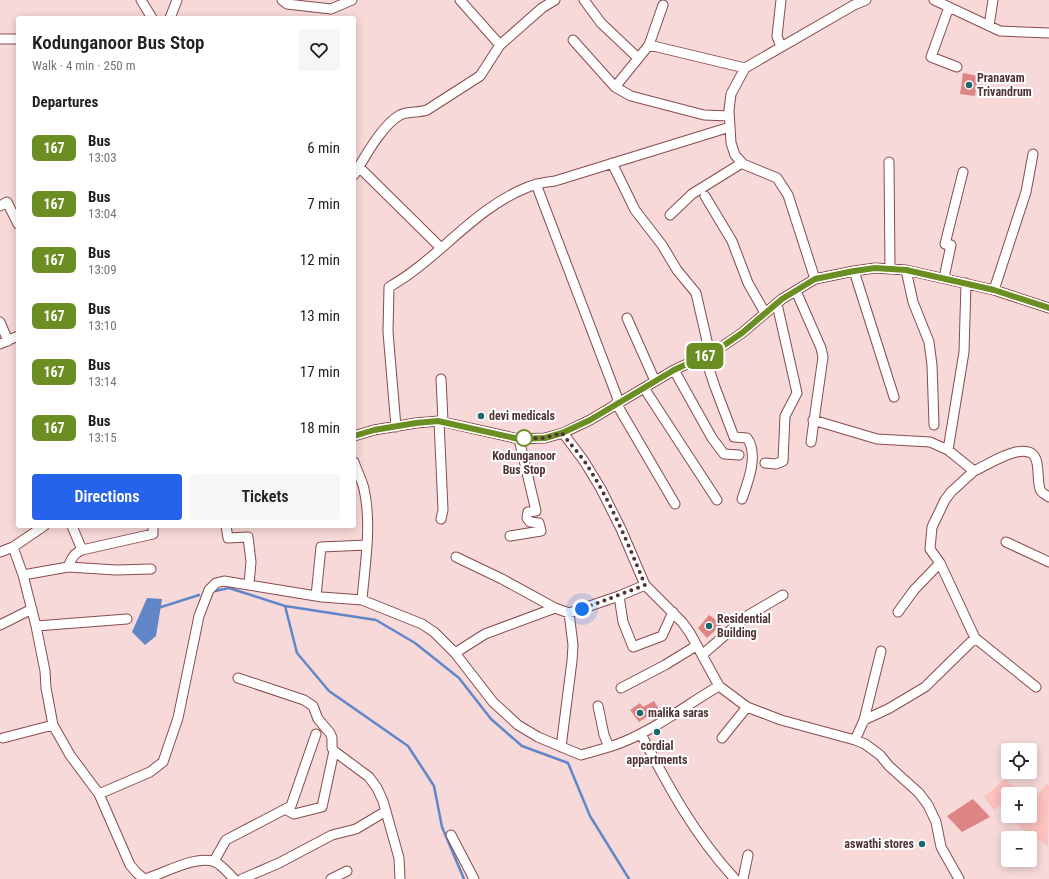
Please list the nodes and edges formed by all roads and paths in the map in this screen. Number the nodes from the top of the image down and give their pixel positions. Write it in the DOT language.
graph roads {
  1 [pos="141,0"];
  2 [pos="177,0"];
  3 [pos="282,0"];
  4 [pos="352,0"];
  5 [pos="460,0"];
  6 [pos="555,0"];
  7 [pos="584,0"];
  8 [pos="781,0"];
  9 [pos="866,0"];
  10 [pos="934,0"];
  11 [pos="992,0"];
  12 [pos="854,3"];
  13 [pos="663,5"];
  14 [pos="949,7"];
  15 [pos="151,16"];
  16 [pos="171,16"];
  17 [pos="989,26"];
  18 [pos="1049,33"];
  19 [pos="0,39"];
  20 [pos="16,39"];
  21 [pos="573,40"];
  22 [pos="500,45"];
  23 [pos="649,45"];
  24 [pos="782,47"];
  25 [pos="638,58"];
  26 [pos="957,67"];
  27 [pos="745,68"];
  28 [pos="615,87"];
  29 [pos="729,116"];
  30 [pos="730,127"];
  31 [pos="1033,154"];
  32 [pos="889,162"];
  33 [pos="612,163"];
  34 [pos="742,163"];
  35 [pos="356,171"];
  36 [pos="963,172"];
  37 [pos="536,184"];
  38 [pos="705,196"];
  39 [pos="0,206"];
  40 [pos="670,215"];
  41 [pos="16,220"];
  42 [pos="441,248"];
  43 [pos="890,268"];
  44 [pos="906,270"];
  45 [pos="854,271"];
  46 [pos="944,278"];
  47 [pos="815,279"];
  48 [pos="966,283"];
  49 [pos="994,290"];
  50 [pos="796,291"];
  51 [pos="777,304"];
  52 [pos="1049,308"];
  53 [pos="765,314"];
  54 [pos="627,318"];
  55 [pos="0,322"];
  56 [pos="16,337"];
  57 [pos="4,343"];
  58 [pos="708,355"];
  59 [pos="674,370"];
  60 [pos="441,379"];
  61 [pos="655,381"];
  62 [pos="644,388"];
  63 [pos="894,397"];
  64 [pos="618,403"];
  65 [pos="813,420"];
  66 [pos="441,421"];
  67 [pos="934,425"];
  68 [pos="396,427"];
  69 [pos="562,433"];
  70 [pos="356,434"];
  71 [pos="519,439"];
  72 [pos="811,442"];
  73 [pos="948,450"];
  74 [pos="739,455"];
  75 [pos="765,463"];
  76 [pos="356,467"];
  77 [pos="974,471"];
  78 [pos="1049,497"];
  79 [pos="742,499"];
  80 [pos="717,500"];
  81 [pos="674,504"];
  82 [pos="441,519"];
  83 [pos="41,528"];
  84 [pos="73,528"];
  85 [pos="152,528"];
  86 [pos="226,528"];
  87 [pos="510,536"];
  88 [pos="1006,542"];
  89 [pos="13,546"];
  90 [pos="367,546"];
  91 [pos="82,550"];
  92 [pos="0,552"];
  93 [pos="456,557"];
  94 [pos="1049,562"];
  95 [pos="940,563"];
  96 [pos="68,567"];
  97 [pos="151,568"];
  98 [pos="23,575"];
  99 [pos="249,584"];
  100 [pos="645,585"];
  101 [pos="783,595"];
  102 [pos="316,596"];
  103 [pos="619,596"];
  104 [pos="362,600"];
  105 [pos="554,608"];
  106 [pos="32,609"];
  107 [pos="673,612"];
  108 [pos="898,612"];
  109 [pos="569,613"];
  110 [pos="127,619"];
  111 [pos="0,625"];
  112 [pos="36,626"];
  113 [pos="974,638"];
  114 [pos="696,646"];
  115 [pos="881,651"];
  116 [pos="455,653"];
  117 [pos="702,655"];
  118 [pos="238,678"];
  119 [pos="719,686"];
  120 [pos="1036,687"];
  121 [pos="621,688"];
  122 [pos="598,706"];
  123 [pos="747,707"];
  124 [pos="864,720"];
  125 [pos="53,725"];
  126 [pos="316,734"];
  127 [pos="641,734"];
  128 [pos="3,738"];
  129 [pos="722,738"];
  130 [pos="855,740"];
  131 [pos="561,746"];
  132 [pos="609,747"];
  133 [pos="334,751"];
  134 [pos="99,794"];
  135 [pos="285,809"];
  136 [pos="386,811"];
  137 [pos="451,835"];
  138 [pos="748,855"];
  139 [pos="214,861"];
  140 [pos="347,871"];
  141 [pos="145,879"];
  142 [pos="234,879"];
  143 [pos="242,879"];
  144 [pos="331,879"];
  145 [pos="400,879"];
  146 [pos="474,879"];
  147 [pos="735,879"];
  148 [pos="743,879"];
  149 [pos="959,879"];
  1 -- 15 [label="street"];
  2 -- 16 [label="street"];
  3 -- 4 [label="street"];
  5 -- 22 [label="street"];
  6 -- 22 [label="street"];
  7 -- 25 [label="street"];
  8 -- 24 [label="street"];
  9 -- 12 [label="street"];
  10 -- 14 [label="street"];
  11 -- 17 [label="street"];
  12 -- 24 [label="street"];
  13 -- 23 [label="street"];
  14 -- 17 [label="street"];
  14 -- 26 [label="street"];
  17 -- 18 [label="street"];
  19 -- 20 [label="street"];
  21 -- 28 [label="street"];
  22 -- 35 [label="street"];
  23 -- 25 [label="street"];
  23 -- 27 [label="street"];
  24 -- 27 [label="street"];
  25 -- 28 [label="street"];
  27 -- 29 [label="street"];
  28 -- 29 [label="street"];
  29 -- 30 [label="street"];
  30 -- 33 [label="street"];
  30 -- 34 [label="street"];
  31 -- 49 [label="street"];
  32 -- 43 [label="street"];
  33 -- 37 [label="street"];
  33 -- 58 [label="street"];
  34 -- 40 [label="street"];
  34 -- 47 [label="street"];
  35 -- 42 [label="street"];
  36 -- 46 [label="street"];
  37 -- 42 [label="street"];
  37 -- 64 [label="street"];
  38 -- 53 [label="street"];
  39 -- 41 [label="street"];
  42 -- 68 [label="street"];
  43 -- 44 [label="street"];
  43 -- 45 [label="street"];
  44 -- 46 [label="street"];
  44 -- 67 [label="street"];
  45 -- 47 [label="street"];
  45 -- 63 [label="street"];
  46 -- 48 [label="street"];
  47 -- 50 [label="street"];
  48 -- 49 [label="street"];
  48 -- 73 [label="street"];
  49 -- 52 [label="street"];
  50 -- 51 [label="street"];
  50 -- 65 [label="street"];
  51 -- 53 [label="street"];
  51 -- 75 [label="street"];
  53 -- 58 [label="street"];
  54 -- 61 [label="street"];
  55 -- 57 [label="street"];
  56 -- 57 [label="street"];
  58 -- 59 [label="street"];
  58 -- 79 [label="street"];
  59 -- 61 [label="street"];
  59 -- 74 [label="street"];
  60 -- 66 [label="street"];
  61 -- 62 [label="street"];
  62 -- 64 [label="street"];
  62 -- 80 [label="street"];
  64 -- 69 [label="street"];
  64 -- 81 [label="street"];
  65 -- 72 [label="street"];
  65 -- 73 [label="street"];
  66 -- 68 [label="street"];
  66 -- 71 [label="street"];
  66 -- 82 [label="street"];
  68 -- 70 [label="street"];
  69 -- 71 [label="street"];
  69 -- 100 [label="street"];
  71 -- 87 [label="street"];
  73 -- 77 [label="street"];
  76 -- 90 [label="street"];
  77 -- 78 [label="street"];
  77 -- 95 [label="street"];
  83 -- 89 [label="street"];
  84 -- 91 [label="street"];
  85 -- 91 [label="street"];
  86 -- 99 [label="street"];
  88 -- 94 [label="street"];
  89 -- 92 [label="street"];
  89 -- 98 [label="street"];
  90 -- 102 [label="street"];
  90 -- 104 [label="street"];
  91 -- 96 [label="street"];
  93 -- 105 [label="street"];
  95 -- 108 [label="street"];
  95 -- 113 [label="street"];
  96 -- 97 [label="street"];
  96 -- 98 [label="street"];
  98 -- 106 [label="street"];
  99 -- 102 [label="street"];
  99 -- 134 [label="street"];
  100 -- 103 [label="street"];
  100 -- 107 [label="street"];
  101 -- 117 [label="street"];
  102 -- 104 [label="street"];
  103 -- 107 [label="street"];
  103 -- 109 [label="street"];
  104 -- 116 [label="street"];
  105 -- 109 [label="street"];
  105 -- 116 [label="street"];
  106 -- 111 [label="street"];
  106 -- 112 [label="street"];
  107 -- 114 [label="street"];
  109 -- 131 [label="street"];
  110 -- 112 [label="street"];
  112 -- 125 [label="street"];
  113 -- 120 [label="street"];
  113 -- 124 [label="street"];
  114 -- 117 [label="street"];
  114 -- 121 [label="street"];
  115 -- 124 [label="street"];
  116 -- 131 [label="street"];
  117 -- 119 [label="street"];
  118 -- 133 [label="street"];
  119 -- 123 [label="street"];
  119 -- 127 [label="street"];
  122 -- 132 [label="street"];
  123 -- 129 [label="street"];
  123 -- 130 [label="street"];
  124 -- 130 [label="street"];
  125 -- 128 [label="street"];
  125 -- 134 [label="street"];
  126 -- 135 [label="street"];
  127 -- 132 [label="street"];
  127 -- 147 [label="street"];
  130 -- 149 [label="street"];
  131 -- 132 [label="street"];
  133 -- 135 [label="street"];
  133 -- 136 [label="street"];
  134 -- 141 [label="street"];
  135 -- 139 [label="street"];
  136 -- 143 [label="street"];
  136 -- 145 [label="street"];
  137 -- 146 [label="street"];
  138 -- 148 [label="street"];
  139 -- 141 [label="street"];
  139 -- 142 [label="street"];
  140 -- 144 [label="street"];
}
